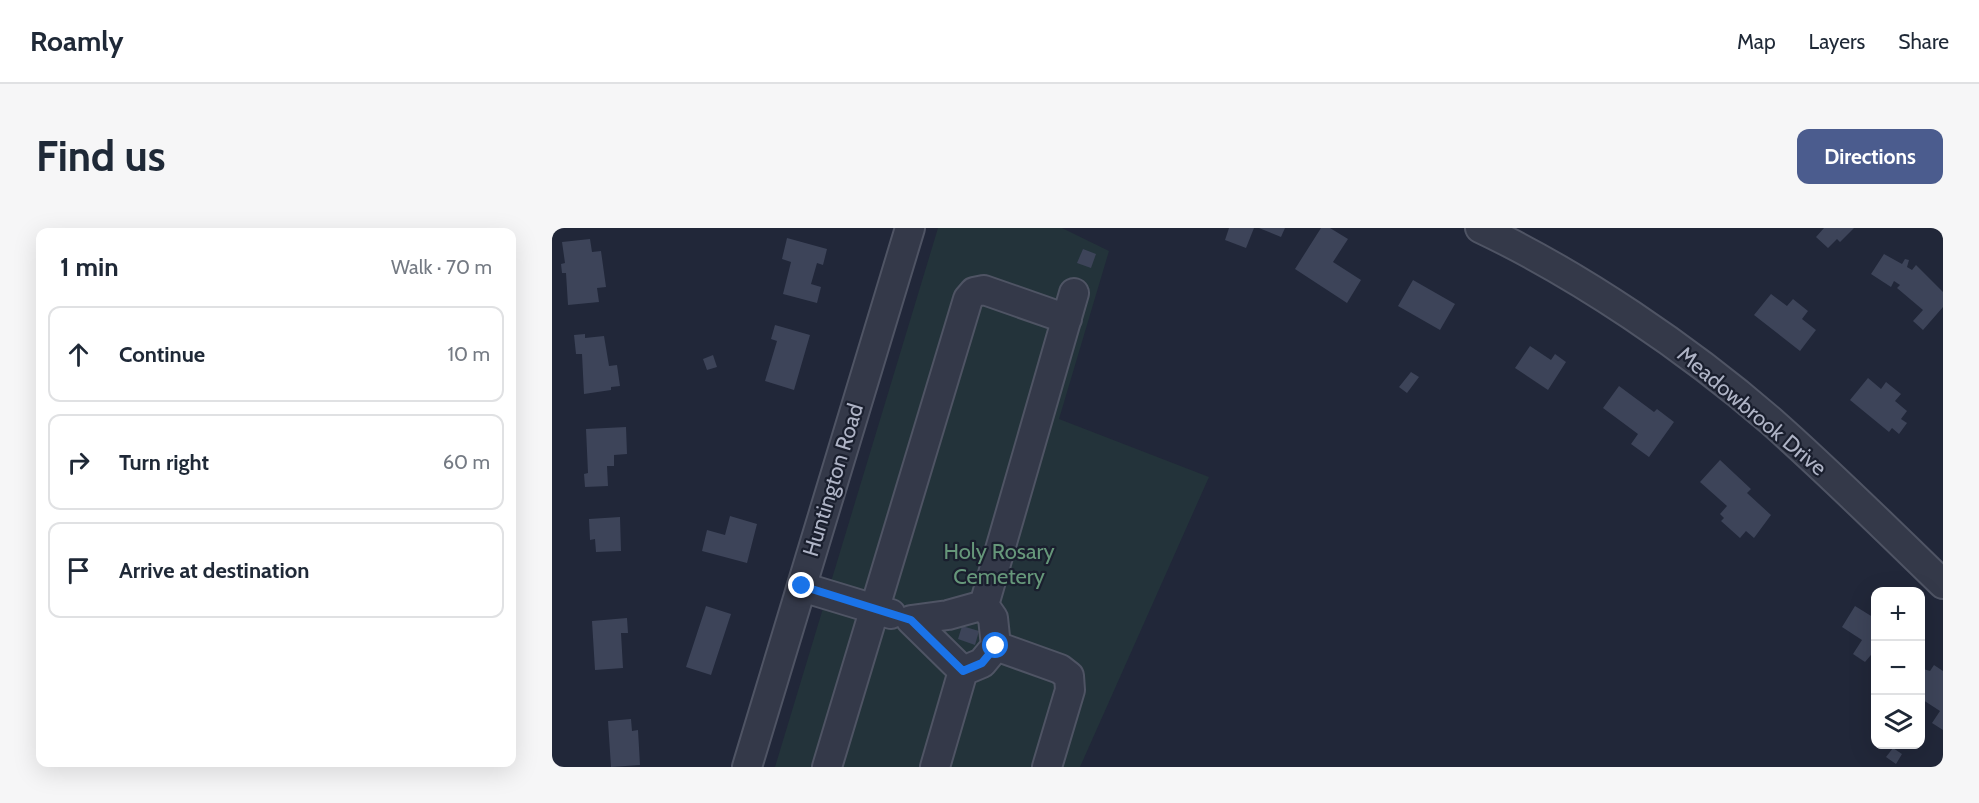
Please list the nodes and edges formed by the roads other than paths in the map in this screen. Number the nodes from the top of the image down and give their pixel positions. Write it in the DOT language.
graph roads {
  1 [pos="910,228"];
  2 [pos="1480,228"];
  3 [pos="1943,584"];
  4 [pos="802,586"];
  5 [pos="984,605"];
  6 [pos="874,609"];
  7 [pos="911,620"];
  8 [pos="996,646"];
  9 [pos="963,671"];
  10 [pos="747,767"];
  11 [pos="827,767"];
  12 [pos="935,767"];
  13 [pos="1047,767"];
  1 -- 4 [label="street, Huntington Road"];
  2 -- 3 [label="street, Meadowbrook Drive"];
  4 -- 6 [label="street"];
  4 -- 10 [label="street, Huntington Road"];
  5 -- 6 [label="street"];
  5 -- 7 [label="street"];
  5 -- 8 [label="street"];
  6 -- 7 [label="street"];
  6 -- 11 [label="street"];
  7 -- 9 [label="street"];
  8 -- 9 [label="street"];
  8 -- 13 [label="street"];
  9 -- 12 [label="street"];
}
